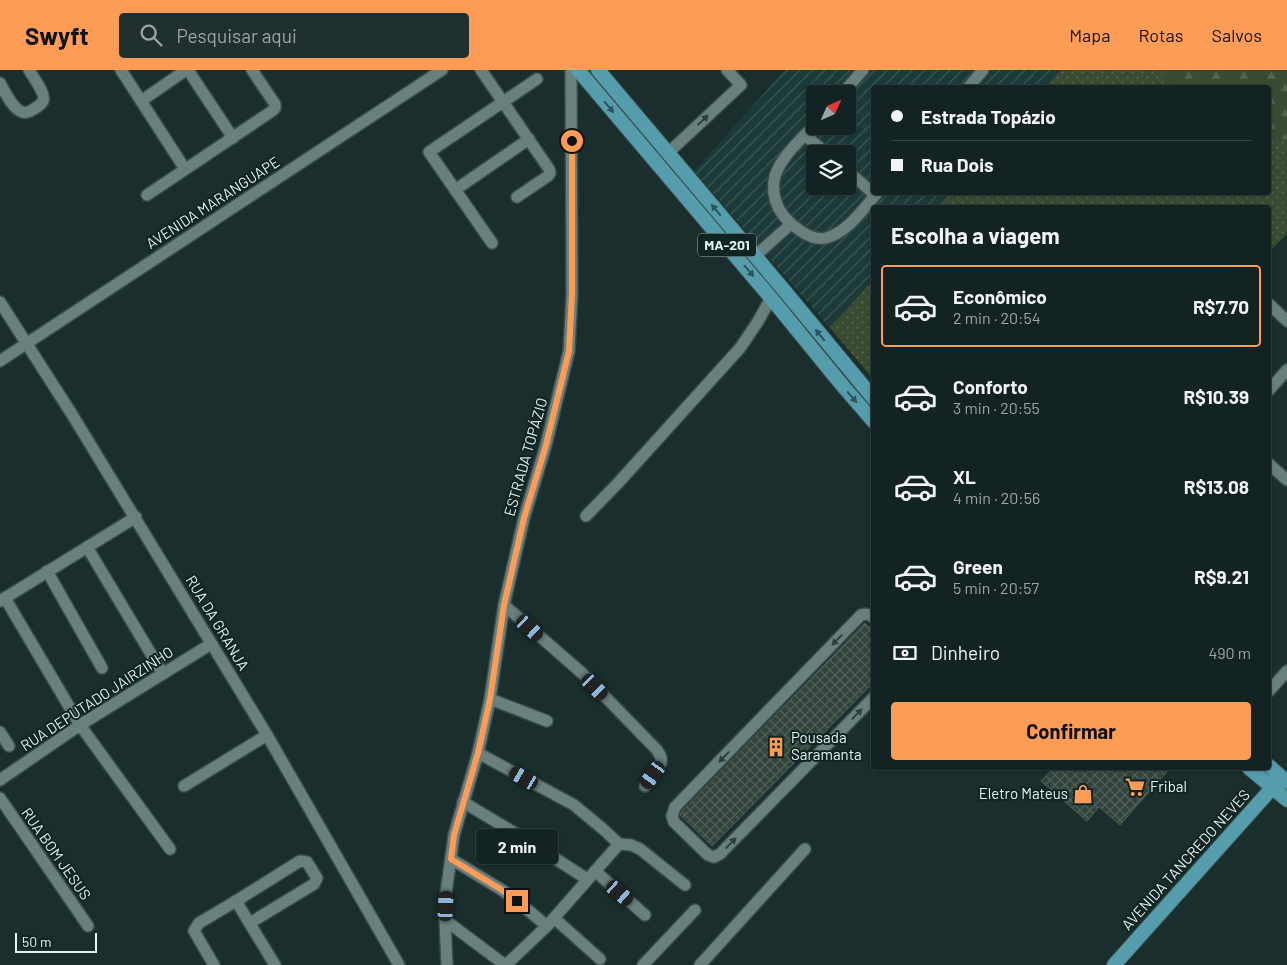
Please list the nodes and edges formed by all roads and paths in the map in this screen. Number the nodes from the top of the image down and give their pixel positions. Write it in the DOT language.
graph roads {
  1 [pos="29,70"];
  2 [pos="120,70"];
  3 [pos="187,70"];
  4 [pos="252,70"];
  5 [pos="442,70"];
  6 [pos="481,70"];
  7 [pos="572,70"];
  8 [pos="578,70"];
  9 [pos="598,70"];
  10 [pos="727,70"];
  11 [pos="863,70"];
  12 [pos="983,70"];
  13 [pos="537,79"];
  14 [pos="0,83"];
  15 [pos="850,85"];
  16 [pos="970,85"];
  17 [pos="141,101"];
  18 [pos="503,102"];
  19 [pos="805,135"];
  20 [pos="233,138"];
  21 [pos="529,139"];
  22 [pos="817,145"];
  23 [pos="668,153"];
  24 [pos="185,169"];
  25 [pos="856,178"];
  26 [pos="454,190"];
  27 [pos="871,190"];
  28 [pos="147,195"];
  29 [pos="875,195"];
  30 [pos="517,197"];
  31 [pos="791,224"];
  32 [pos="492,243"];
  33 [pos="755,256"];
  34 [pos="771,298"];
  35 [pos="0,302"];
  36 [pos="1271,306"];
  37 [pos="1287,321"];
  38 [pos="27,344"];
  39 [pos="0,361"];
  40 [pos="1287,370"];
  41 [pos="1271,388"];
  42 [pos="871,395"];
  43 [pos="871,419"];
  44 [pos="1271,466"];
  45 [pos="1287,480"];
  46 [pos="586,516"];
  47 [pos="136,517"];
  48 [pos="87,547"];
  49 [pos="47,572"];
  50 [pos="2,599"];
  51 [pos="504,605"];
  52 [pos="871,616"];
  53 [pos="211,644"];
  54 [pos="102,668"];
  55 [pos="1287,671"];
  56 [pos="163,674"];
  57 [pos="1271,689"];
  58 [pos="490,699"];
  59 [pos="871,700"];
  60 [pos="547,721"];
  61 [pos="80,725"];
  62 [pos="0,732"];
  63 [pos="268,735"];
  64 [pos="9,746"];
  65 [pos="478,753"];
  66 [pos="1251,770"];
  67 [pos="1278,774"];
  68 [pos="0,780"];
  69 [pos="184,786"];
  70 [pos="645,786"];
  71 [pos="1273,788"];
  72 [pos="0,798"];
  73 [pos="1287,800"];
  74 [pos="463,802"];
  75 [pos="619,844"];
  76 [pos="170,849"];
  77 [pos="805,849"];
  78 [pos="451,859"];
  79 [pos="591,875"];
  80 [pos="685,885"];
  81 [pos="236,901"];
  82 [pos="695,910"];
  83 [pos="645,915"];
  84 [pos="445,920"];
  85 [pos="550,922"];
  86 [pos="250,923"];
  87 [pos="88,926"];
  88 [pos="600,959"];
  89 [pos="508,964"];
  90 [pos="214,965"];
  91 [pos="275,965"];
  92 [pos="399,965"];
  93 [pos="447,965"];
  94 [pos="643,965"];
  95 [pos="700,965"];
  96 [pos="1114,965"];
  1 -- 14 [label="street"];
  2 -- 17 [label="street"];
  3 -- 17 [label="street"];
  3 -- 20 [label="street"];
  4 -- 20 [label="street"];
  5 -- 38 [label="street, AVENIDA MARANGUAPE"];
  6 -- 18 [label="street"];
  7 -- 51 [label="street, ESTRADA TOPÁZIO"];
  8 -- 34 [label="main road, MA-201, one-way"];
  9 -- 23 [label="main road, MA-201"];
  23 -- 10 [label="street, one-way"];
  11 -- 15 [label="street"];
  12 -- 16 [label="street"];
  13 -- 18 [label="street"];
  17 -- 24 [label="street"];
  18 -- 21 [label="street"];
  18 -- 26 [label="street"];
  19 -- 22 [label="street"];
  19 -- 31 [label="street"];
  20 -- 24 [label="street"];
  21 -- 26 [label="street"];
  21 -- 30 [label="street"];
  33 -- 23 [label="main road, MA-201, one-way"];
  24 -- 28 [label="street"];
  25 -- 27 [label="street"];
  26 -- 32 [label="street"];
  29 -- 31 [label="street"];
  31 -- 33 [label="street"];
  42 -- 33 [label="main road, MA-201, one-way"];
  34 -- 43 [label="main road, MA-201, one-way"];
  34 -- 46 [label="street"];
  35 -- 38 [label="street, RUA DA GRANJA"];
  36 -- 37 [label="street"];
  38 -- 39 [label="street, AVENIDA MARANGUAPE"];
  38 -- 47 [label="street, RUA DA GRANJA"];
  40 -- 41 [label="street"];
  44 -- 45 [label="street"];
  47 -- 48 [label="street"];
  47 -- 53 [label="street, RUA DA GRANJA"];
  48 -- 49 [label="street"];
  48 -- 56 [label="street"];
  49 -- 50 [label="street"];
  49 -- 54 [label="street"];
  50 -- 61 [label="street"];
  51 -- 58 [label="street, ESTRADA TOPÁZIO"];
  51 -- 70 [label="street"];
  52 -- 59 [label="street, one-way"];
  53 -- 56 [label="street, RUA DEPUTADO JAIRZINHO"];
  53 -- 63 [label="street, RUA DA GRANJA"];
  55 -- 57 [label="street"];
  56 -- 61 [label="street, RUA DEPUTADO JAIRZINHO"];
  58 -- 60 [label="street"];
  58 -- 65 [label="street, ESTRADA TOPÁZIO"];
  61 -- 68 [label="street, RUA DEPUTADO JAIRZINHO"];
  61 -- 76 [label="street"];
  62 -- 64 [label="street"];
  63 -- 69 [label="street"];
  63 -- 92 [label="street, RUA DA GRANJA"];
  65 -- 74 [label="street, ESTRADA TOPÁZIO"];
  65 -- 75 [label="street"];
  66 -- 71 [label="main road"];
  67 -- 71 [label="main road, AVENIDA TANCREDO NEVES"];
  71 -- 73 [label="main road"];
  71 -- 96 [label="main road, AVENIDA TANCREDO NEVES"];
  72 -- 87 [label="street, RUA BOM JESUS"];
  74 -- 78 [label="street, ESTRADA TOPÁZIO"];
  74 -- 79 [label="street"];
  75 -- 79 [label="street"];
  75 -- 80 [label="street"];
  77 -- 95 [label="street"];
  78 -- 84 [label="street, ESTRADA TOPÁZIO"];
  78 -- 85 [label="street"];
  79 -- 83 [label="street"];
  79 -- 85 [label="street"];
  81 -- 86 [label="street"];
  81 -- 86 [label="street"];
  81 -- 90 [label="street"];
  82 -- 94 [label="street"];
  84 -- 89 [label="street"];
  84 -- 93 [label="street, ESTRADA TOPÁZIO"];
  85 -- 88 [label="street"];
  85 -- 89 [label="street"];
  86 -- 91 [label="street"];
}
